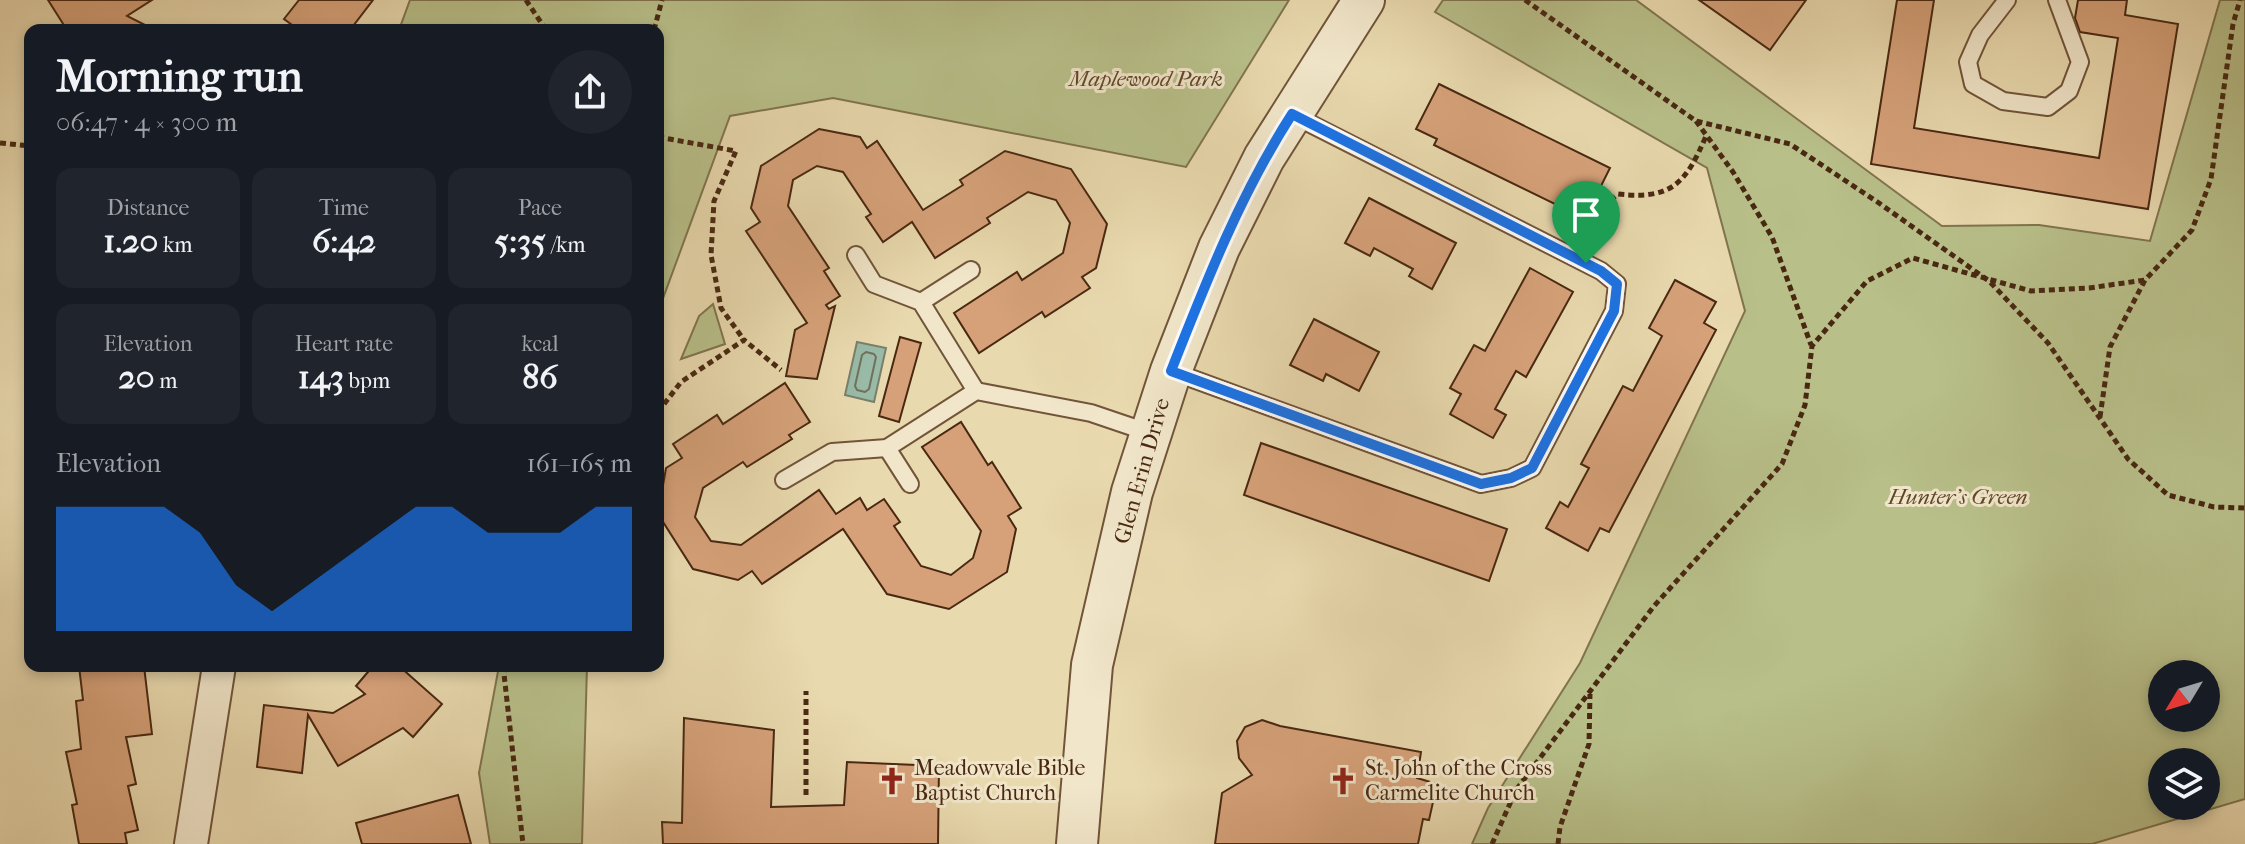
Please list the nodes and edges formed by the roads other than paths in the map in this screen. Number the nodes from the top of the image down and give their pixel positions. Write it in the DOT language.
graph roads {
  1 [pos="1364,0"];
  2 [pos="2007,0"];
  3 [pos="2057,0"];
  4 [pos="1292,114"];
  5 [pos="856,255"];
  6 [pos="971,270"];
  7 [pos="921,302"];
  8 [pos="1171,371"];
  9 [pos="976,391"];
  10 [pos="1150,433"];
  11 [pos="887,448"];
  12 [pos="784,480"];
  13 [pos="910,484"];
  14 [pos="218,672"];
  15 [pos="191,844"];
  16 [pos="1077,844"];
  1 -- 4 [label="street, Glen Erin Drive"];
  2 -- 3 [label="lane"];
  4 -- 8 [label="street, Glen Erin Drive"];
  4 -- 8 [label="lane"];
  5 -- 7 [label="lane"];
  6 -- 7 [label="lane"];
  7 -- 9 [label="lane"];
  8 -- 10 [label="street, Glen Erin Drive"];
  9 -- 10 [label="lane"];
  9 -- 11 [label="lane"];
  10 -- 16 [label="street, Glen Erin Drive"];
  11 -- 12 [label="lane"];
  11 -- 13 [label="lane"];
  14 -- 15 [label="street"];
}
